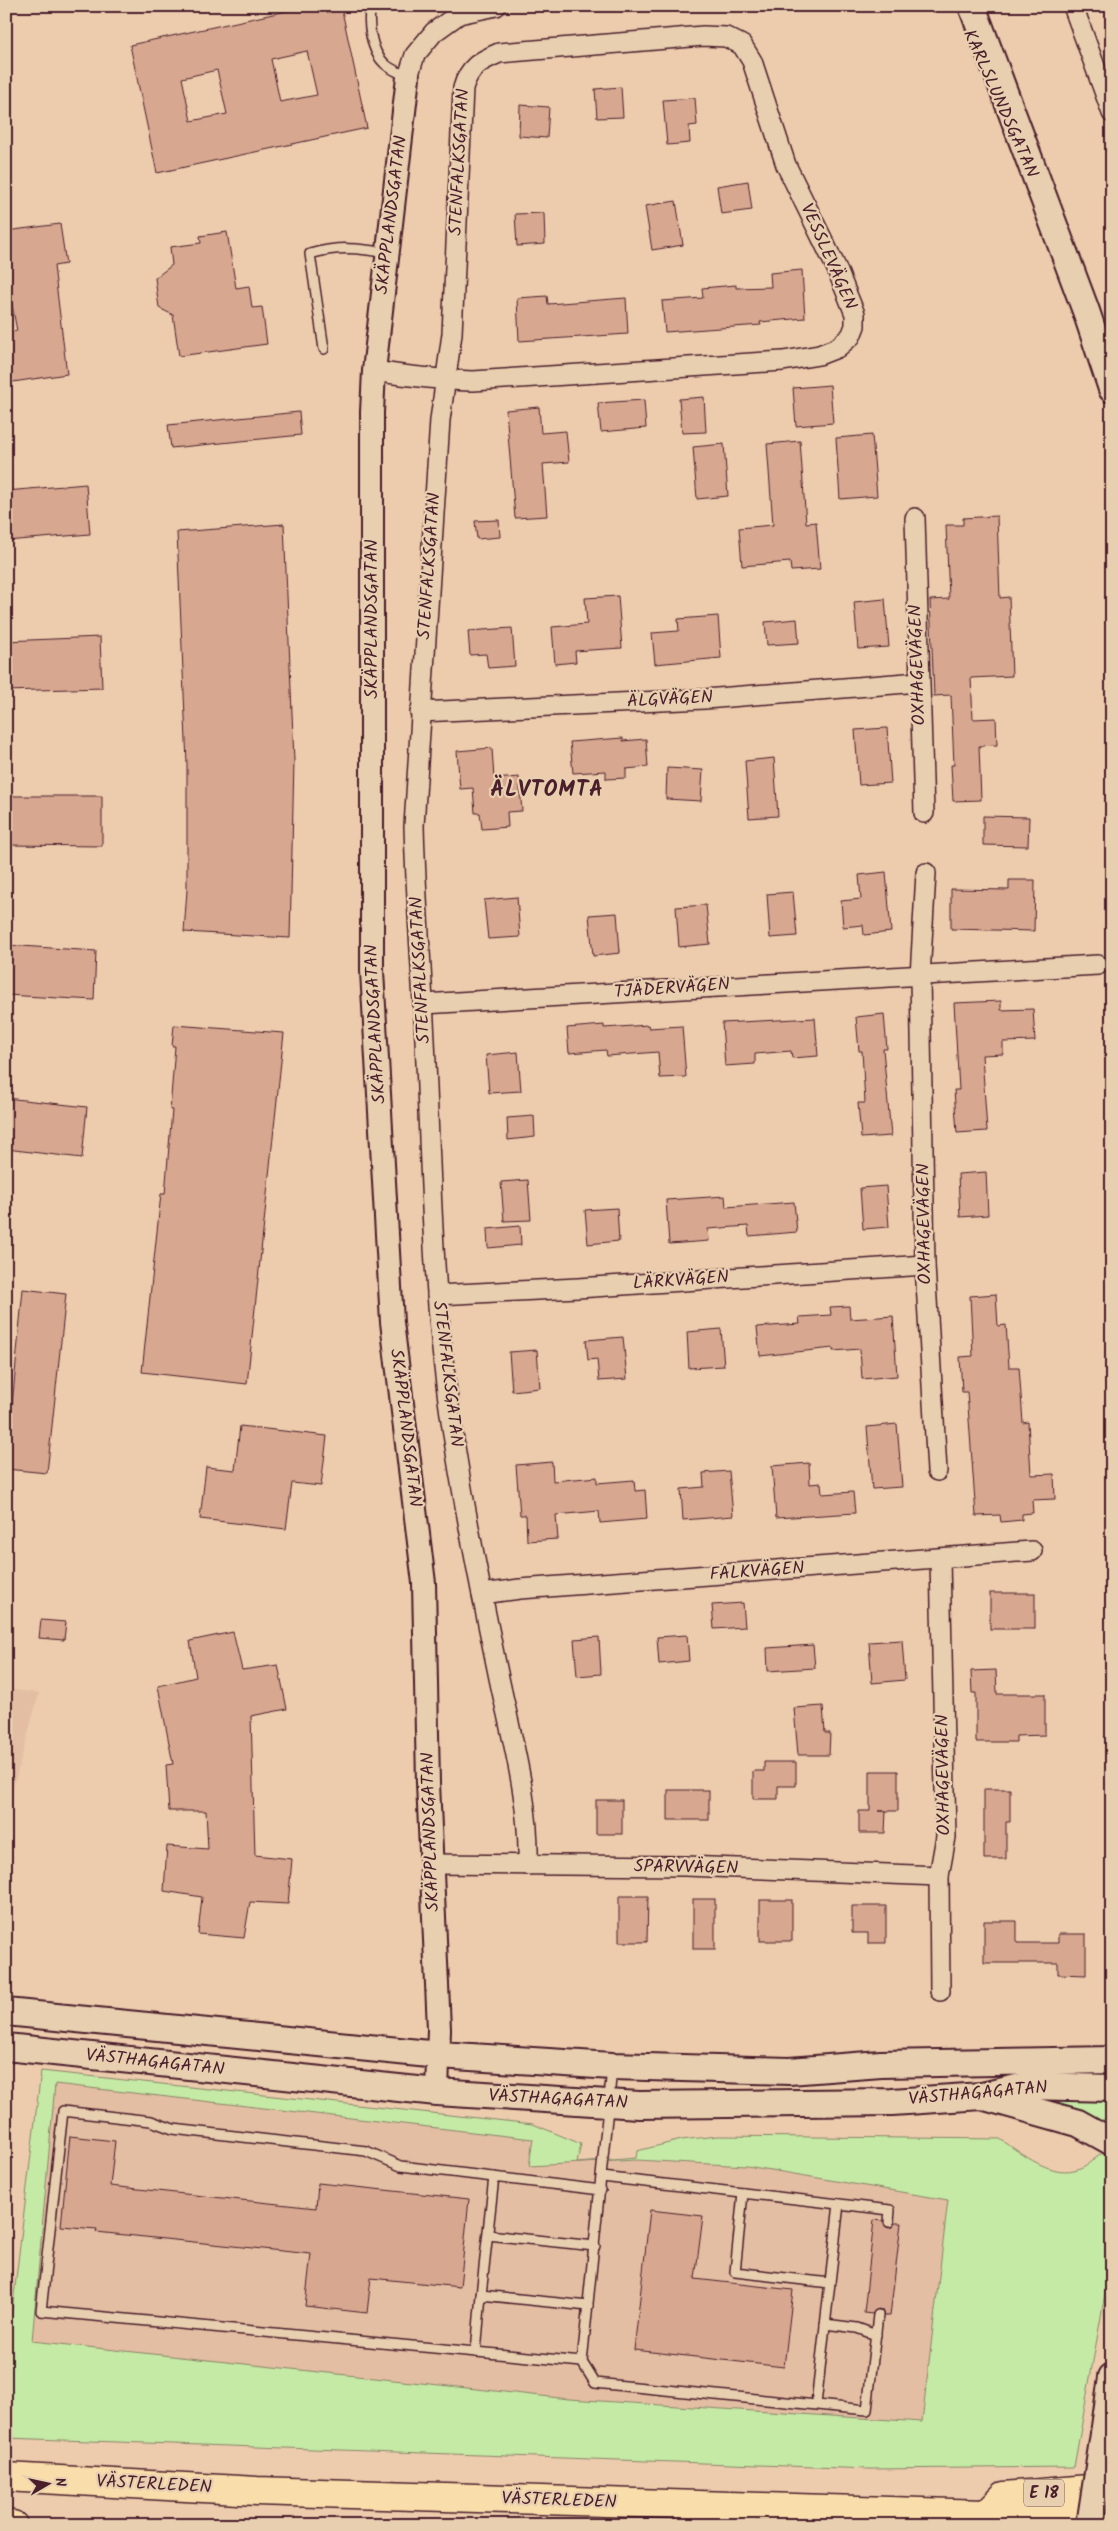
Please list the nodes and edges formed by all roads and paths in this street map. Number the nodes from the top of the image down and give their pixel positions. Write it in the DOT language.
graph roads {
  1 [pos="371,6"];
  2 [pos="496,6"];
  3 [pos="956,6"];
  4 [pos="972,6"];
  5 [pos="1073,6"];
  6 [pos="458,10"];
  7 [pos="470,71"];
  8 [pos="408,77"];
  9 [pos="1112,113"];
  10 [pos="1044,202"];
  11 [pos="387,253"];
  12 [pos="324,349"];
  13 [pos="374,371"];
  14 [pos="446,380"];
  15 [pos="1112,389"];
  16 [pos="915,518"];
  17 [pos="919,682"];
  18 [pos="420,712"];
  19 [pos="924,813"];
  20 [pos="926,872"];
  21 [pos="1098,965"];
  22 [pos="920,976"];
  23 [pos="423,1004"];
  24 [pos="925,1264"];
  25 [pos="437,1295"];
  26 [pos="938,1471"];
  27 [pos="1032,1550"];
  28 [pos="940,1559"];
  29 [pos="482,1594"];
  30 [pos="432,1864"];
  31 [pos="528,1865"];
  32 [pos="940,1876"];
  33 [pos="940,1991"];
  34 [pos="6,2012"];
  35 [pos="6,2047"];
  36 [pos="439,2055"];
  37 [pos="1112,2060"];
  38 [pos="612,2066"];
  39 [pos="1112,2088"];
  40 [pos="437,2092"];
  41 [pos="982,2096"];
  42 [pos="609,2104"];
  43 [pos="1112,2142"];
  44 [pos="494,2177"];
  45 [pos="602,2177"];
  46 [pos="601,2190"];
  47 [pos="743,2193"];
  48 [pos="839,2204"];
  49 [pos="889,2222"];
  50 [pos="488,2235"];
  51 [pos="595,2246"];
  52 [pos="830,2282"];
  53 [pos="482,2295"];
  54 [pos="588,2306"];
  55 [pos="878,2315"];
  56 [pos="825,2324"];
  57 [pos="876,2335"];
  58 [pos="476,2352"];
  59 [pos="582,2362"];
  60 [pos="1112,2377"];
  61 [pos="816,2404"];
  62 [pos="6,2477"];
  63 [pos="1112,2487"];
  64 [pos="985,2515"];
  65 [pos="1112,2518"];
  66 [pos="6,2524"];
  67 [pos="13,2525"];
  68 [pos="1090,2525"];
  1 -- 8 [label="lane"];
  2 -- 6 [label="street, SKÄPPLANDSGATAN"];
  3 -- 10 [label="main road, KARLSLUNDSGATAN"];
  4 -- 10 [label="main road, KARLSLUNDSGATAN"];
  5 -- 9 [label="street"];
  6 -- 8 [label="street, SKÄPPLANDSGATAN"];
  7 -- 14 [label="street, STENFALKSGATAN"];
  7 -- 14 [label="street, VESSLEVÄGEN"];
  8 -- 11 [label="street, SKÄPPLANDSGATAN"];
  10 -- 15 [label="main road, KARLSLUNDSGATAN"];
  11 -- 12 [label="lane"];
  11 -- 13 [label="street, SKÄPPLANDSGATAN"];
  13 -- 14 [label="street, VESSLEVÄGEN"];
  13 -- 30 [label="street, SKÄPPLANDSGATAN"];
  14 -- 18 [label="street, STENFALKSGATAN"];
  16 -- 17 [label="street, OXHAGEVÄGEN"];
  17 -- 18 [label="street, ÄLGVÄGEN"];
  17 -- 19 [label="street, OXHAGEVÄGEN"];
  18 -- 23 [label="street, STENFALKSGATAN"];
  20 -- 22 [label="street, OXHAGEVÄGEN"];
  21 -- 22 [label="street"];
  22 -- 23 [label="street, TJÄDERVÄGEN"];
  22 -- 24 [label="street, OXHAGEVÄGEN"];
  23 -- 25 [label="street, STENFALKSGATAN"];
  24 -- 25 [label="street, LÄRKVÄGEN"];
  24 -- 26 [label="street, OXHAGEVÄGEN"];
  25 -- 29 [label="street, STENFALKSGATAN"];
  27 -- 28 [label="street, FALKVÄGEN"];
  28 -- 29 [label="street, FALKVÄGEN"];
  28 -- 32 [label="street, OXHAGEVÄGEN"];
  29 -- 31 [label="street, STENFALKSGATAN"];
  30 -- 31 [label="street, SPARVVÄGEN"];
  30 -- 36 [label="street, SKÄPPLANDSGATAN"];
  31 -- 32 [label="street, SPARVVÄGEN"];
  32 -- 33 [label="street, OXHAGEVÄGEN"];
  34 -- 36 [label="main road, VÄSTHAGAGATAN"];
  35 -- 40 [label="main road, VÄSTHAGAGATAN"];
  36 -- 38 [label="main road, VÄSTHAGAGATAN"];
  36 -- 40 [label="street, SKÄPPLANDSGATAN"];
  37 -- 38 [label="main road, VÄSTHAGAGATAN"];
  38 -- 42 [label="lane"];
  39 -- 41 [label="main road, VÄSTHAGAGATAN"];
  40 -- 42 [label="main road, VÄSTHAGAGATAN"];
  41 -- 42 [label="main road, VÄSTHAGAGATAN"];
  41 -- 43 [label="main road"];
  42 -- 45 [label="lane"];
  44 -- 46 [label="lane"];
  44 -- 50 [label="lane"];
  44 -- 58 [label="lane"];
  45 -- 46 [label="lane"];
  45 -- 47 [label="lane"];
  46 -- 51 [label="lane"];
  47 -- 48 [label="lane"];
  47 -- 52 [label="lane"];
  48 -- 49 [label="lane"];
  48 -- 52 [label="lane"];
  50 -- 51 [label="lane"];
  50 -- 53 [label="lane"];
  51 -- 54 [label="lane"];
  52 -- 56 [label="lane"];
  53 -- 54 [label="lane"];
  53 -- 58 [label="lane"];
  54 -- 59 [label="lane"];
  55 -- 57 [label="lane"];
  56 -- 57 [label="lane"];
  56 -- 61 [label="lane"];
  57 -- 61 [label="lane"];
  58 -- 59 [label="lane"];
  59 -- 61 [label="lane"];
  60 -- 68 [label="main road, bridge"];
  62 -- 64 [label="highway, VÄSTERLEDEN / E 18"];
  63 -- 64 [label="highway, E 18"];
  64 -- 65 [label="highway, VÄSTERLEDEN / E 18"];
  66 -- 67 [label="highway"];
}
